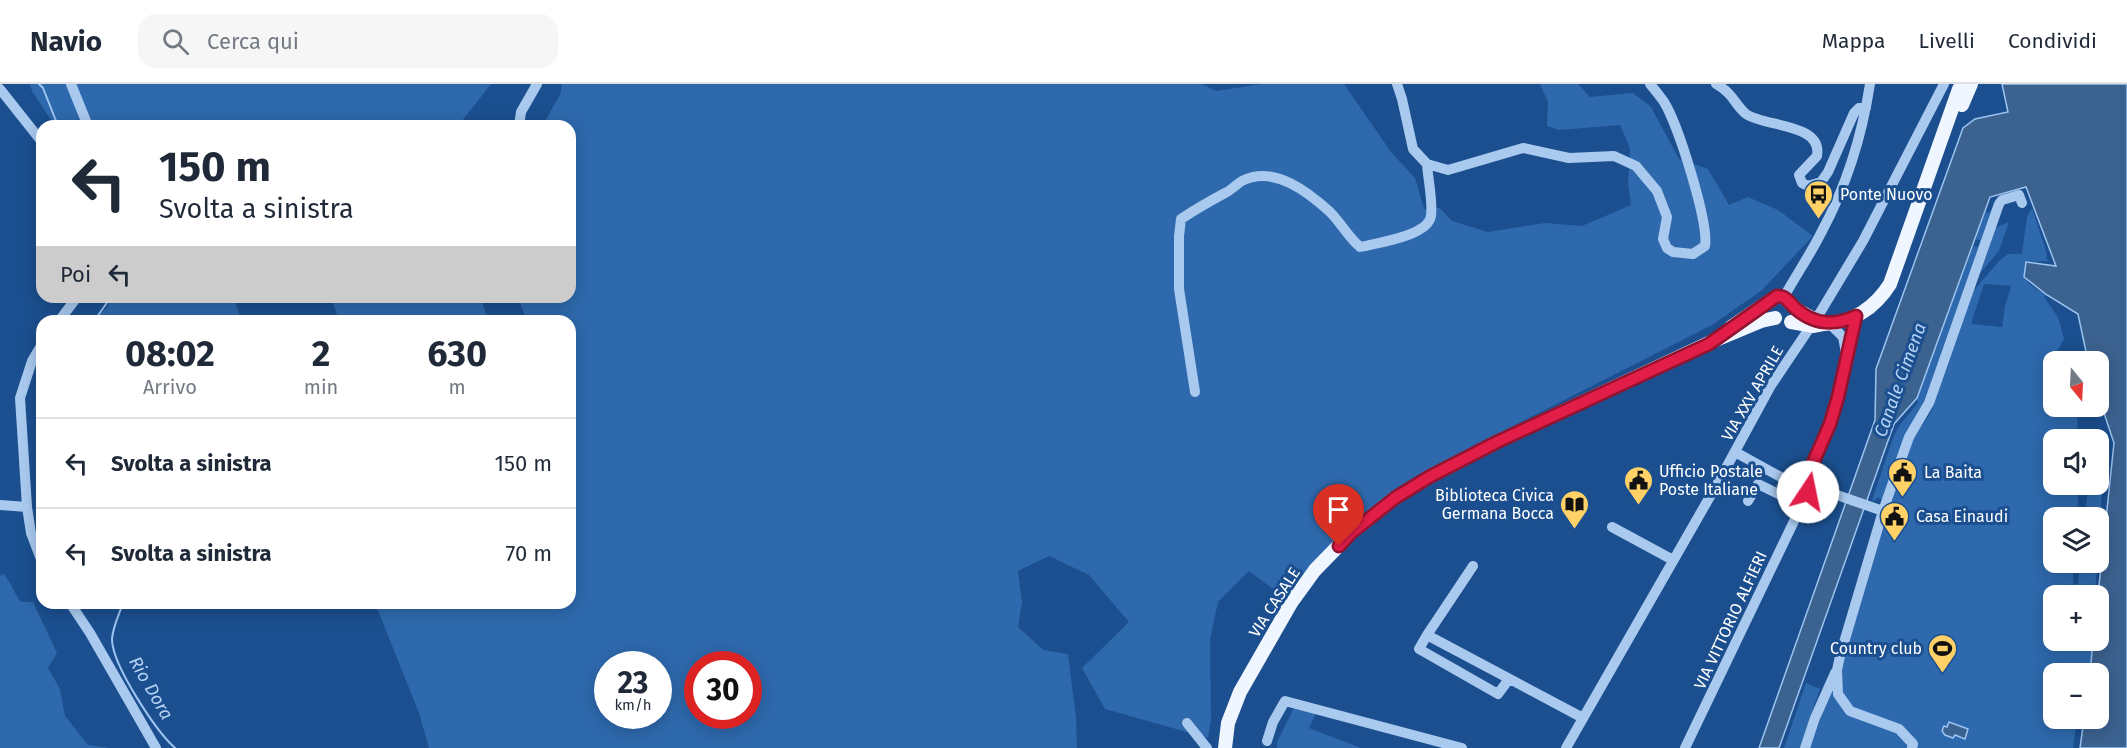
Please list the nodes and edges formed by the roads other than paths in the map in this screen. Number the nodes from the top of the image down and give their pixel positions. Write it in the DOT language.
graph roads {
  1 [pos="71,84"];
  2 [pos="537,84"];
  3 [pos="1397,84"];
  4 [pos="1650,84"];
  5 [pos="1716,84"];
  6 [pos="1870,84"];
  7 [pos="1955,86"];
  8 [pos="0,88"];
  9 [pos="1866,108"];
  10 [pos="86,120"];
  11 [pos="520,120"];
  12 [pos="36,134"];
  13 [pos="1427,164"];
  14 [pos="2022,203"];
  15 [pos="1898,262"];
  16 [pos="1786,311"];
  17 [pos="1856,316"];
  18 [pos="1827,324"];
  19 [pos="1713,341"];
  20 [pos="36,356"];
  21 [pos="1846,359"];
  22 [pos="1195,392"];
  23 [pos="1735,452"];
  24 [pos="1806,479"];
  25 [pos="27,500"];
  26 [pos="1748,501"];
  27 [pos="1801,504"];
  28 [pos="0,505"];
  29 [pos="1883,512"];
  30 [pos="1612,527"];
  31 [pos="36,550"];
  32 [pos="1673,560"];
  33 [pos="1473,566"];
  34 [pos="74,609"];
  35 [pos="1426,635"];
  36 [pos="1468,657"];
  37 [pos="1837,670"];
  38 [pos="1459,672"];
  39 [pos="1509,679"];
  40 [pos="1583,718"];
  41 [pos="1187,723"];
  42 [pos="1267,741"];
  43 [pos="1568,747"];
  44 [pos="156,748"];
  45 [pos="1207,748"];
  46 [pos="1225,748"];
  47 [pos="1462,748"];
  48 [pos="1685,748"];
  49 [pos="1806,748"];
  50 [pos="1912,748"];
  1 -- 10 [label="street"];
  2 -- 11 [label="street"];
  3 -- 13 [label="street"];
  4 -- 13 [label="street"];
  5 -- 9 [label="street"];
  6 -- 9 [label="street"];
  7 -- 15 [label="main road"];
  7 -- 15 [label="main road"];
  7 -- 23 [label="street, VIA XXV APRILE"];
  8 -- 12 [label="street"];
  9 -- 16 [label="street"];
  13 -- 22 [label="street"];
  14 -- 29 [label="street"];
  15 -- 17 [label="main road"];
  16 -- 18 [label="main road, bridge"];
  16 -- 19 [label="main road"];
  16 -- 19 [label="main road"];
  17 -- 18 [label="main road"];
  17 -- 21 [label="street, VIA VITTORIO ALFIERI"];
  18 -- 21 [label="street, VIA VITTORIO ALFIERI"];
  19 -- 46 [label="main road, VIA CASALE"];
  20 -- 25 [label="street"];
  21 -- 24 [label="street, VIA VITTORIO ALFIERI"];
  23 -- 24 [label="street"];
  23 -- 32 [label="street, VIA XXV APRILE"];
  24 -- 27 [label="street, VIA VITTORIO ALFIERI"];
  24 -- 29 [label="street"];
  25 -- 28 [label="street"];
  25 -- 31 [label="street"];
  26 -- 27 [label="street"];
  27 -- 48 [label="street, VIA VITTORIO ALFIERI"];
  29 -- 37 [label="street"];
  30 -- 32 [label="street"];
  32 -- 40 [label="street, VIA XXV APRILE"];
  33 -- 35 [label="street"];
  34 -- 44 [label="street"];
  35 -- 36 [label="street"];
  35 -- 38 [label="street"];
  36 -- 38 [label="street"];
  36 -- 39 [label="street"];
  37 -- 49 [label="street"];
  37 -- 50 [label="street"];
  38 -- 39 [label="street"];
  39 -- 40 [label="street"];
  40 -- 43 [label="street, VIA XXV APRILE"];
  41 -- 45 [label="street"];
  42 -- 47 [label="street"];
}
